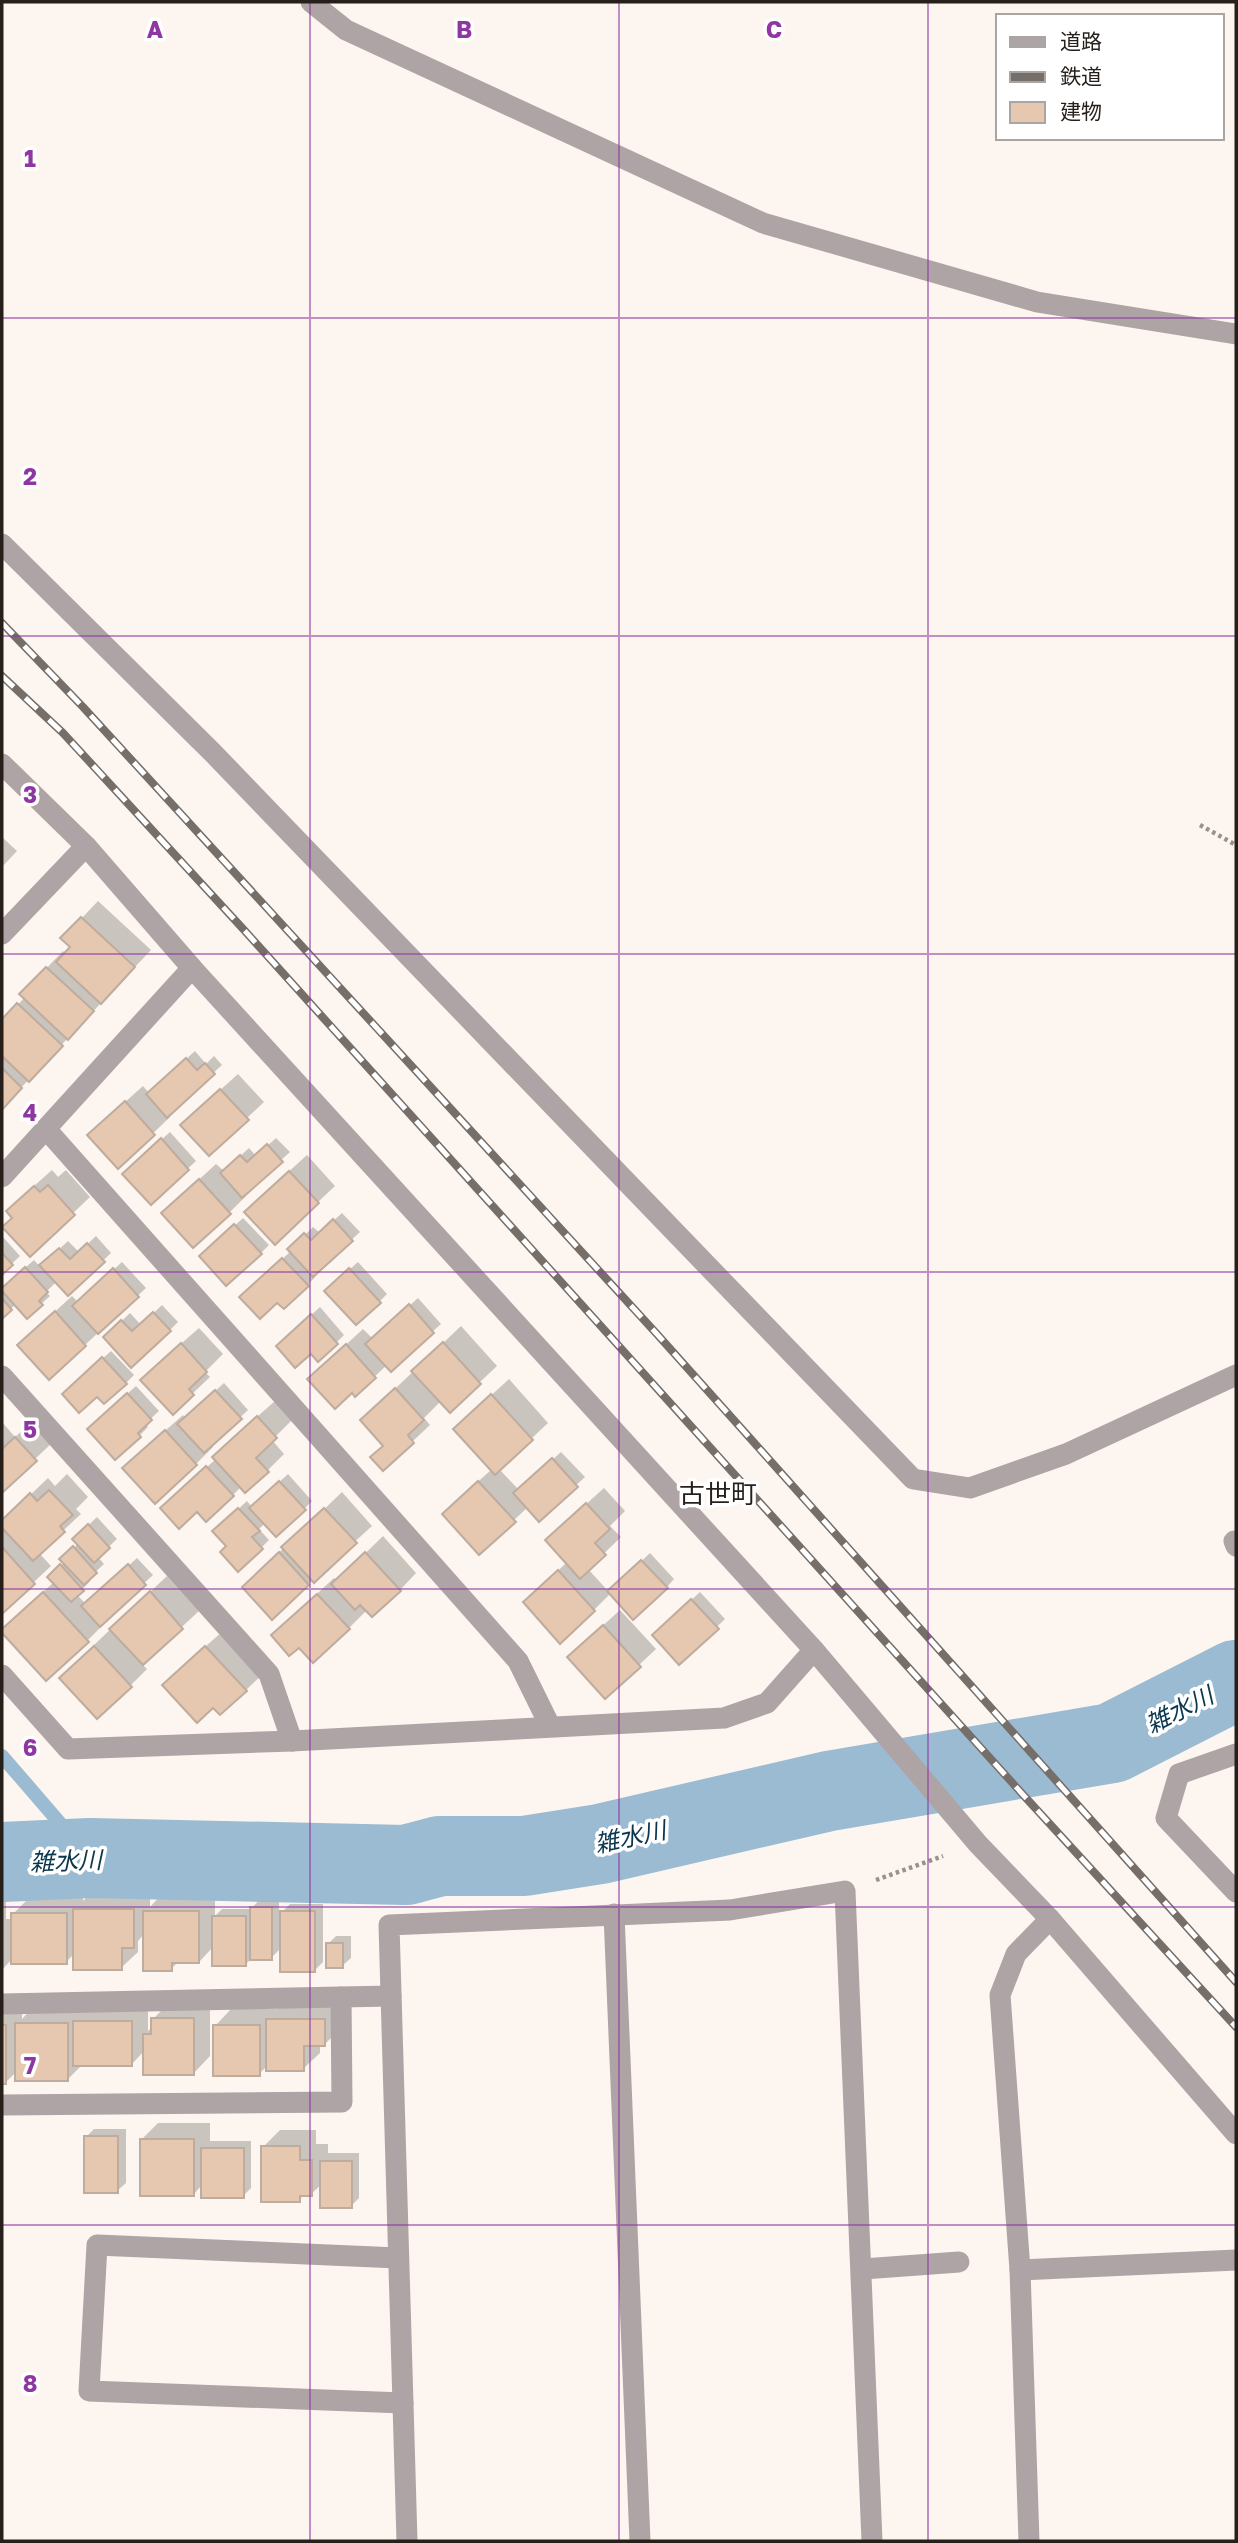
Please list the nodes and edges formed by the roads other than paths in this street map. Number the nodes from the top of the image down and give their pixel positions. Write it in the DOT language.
graph roads {
  1 [pos="311,2"];
  2 [pos="1236,334"];
  3 [pos="2,544"];
  4 [pos="2,764"];
  5 [pos="86,846"];
  6 [pos="2,934"];
  7 [pos="192,968"];
  8 [pos="46,1129"];
  9 [pos="2,1177"];
  10 [pos="1236,1375"];
  11 [pos="2,1376"];
  12 [pos="814,1650"];
  13 [pos="2,1675"];
  14 [pos="550,1726"];
  15 [pos="292,1741"];
  16 [pos="1236,1754"];
  17 [pos="1236,1892"];
  18 [pos="614,1914"];
  19 [pos="1049,1919"];
  20 [pos="391,1996"];
  21 [pos="341,1997"];
  22 [pos="2,2004"];
  23 [pos="2,2105"];
  24 [pos="1236,2134"];
  25 [pos="398,2258"];
  26 [pos="1236,2260"];
  27 [pos="958,2262"];
  28 [pos="863,2269"];
  29 [pos="1020,2270"];
  30 [pos="403,2403"];
  31 [pos="407,2541"];
  32 [pos="640,2541"];
  33 [pos="872,2541"];
  34 [pos="1029,2541"];
  1 -- 2 [label="street"];
  3 -- 10 [label="street"];
  4 -- 5 [label="street"];
  5 -- 6 [label="street"];
  5 -- 7 [label="street"];
  7 -- 8 [label="street"];
  7 -- 12 [label="street"];
  8 -- 9 [label="street"];
  8 -- 14 [label="street"];
  11 -- 15 [label="street"];
  12 -- 14 [label="street"];
  12 -- 19 [label="street"];
  13 -- 15 [label="street"];
  14 -- 15 [label="street"];
  16 -- 17 [label="street"];
  18 -- 20 [label="street"];
  18 -- 28 [label="street"];
  18 -- 32 [label="street"];
  19 -- 24 [label="street"];
  19 -- 29 [label="street"];
  20 -- 21 [label="street"];
  20 -- 25 [label="street"];
  21 -- 22 [label="street"];
  21 -- 23 [label="street"];
  25 -- 30 [label="street"];
  25 -- 30 [label="street"];
  26 -- 29 [label="street"];
  27 -- 28 [label="street"];
  28 -- 33 [label="street"];
  29 -- 34 [label="street"];
  30 -- 31 [label="street"];
}
